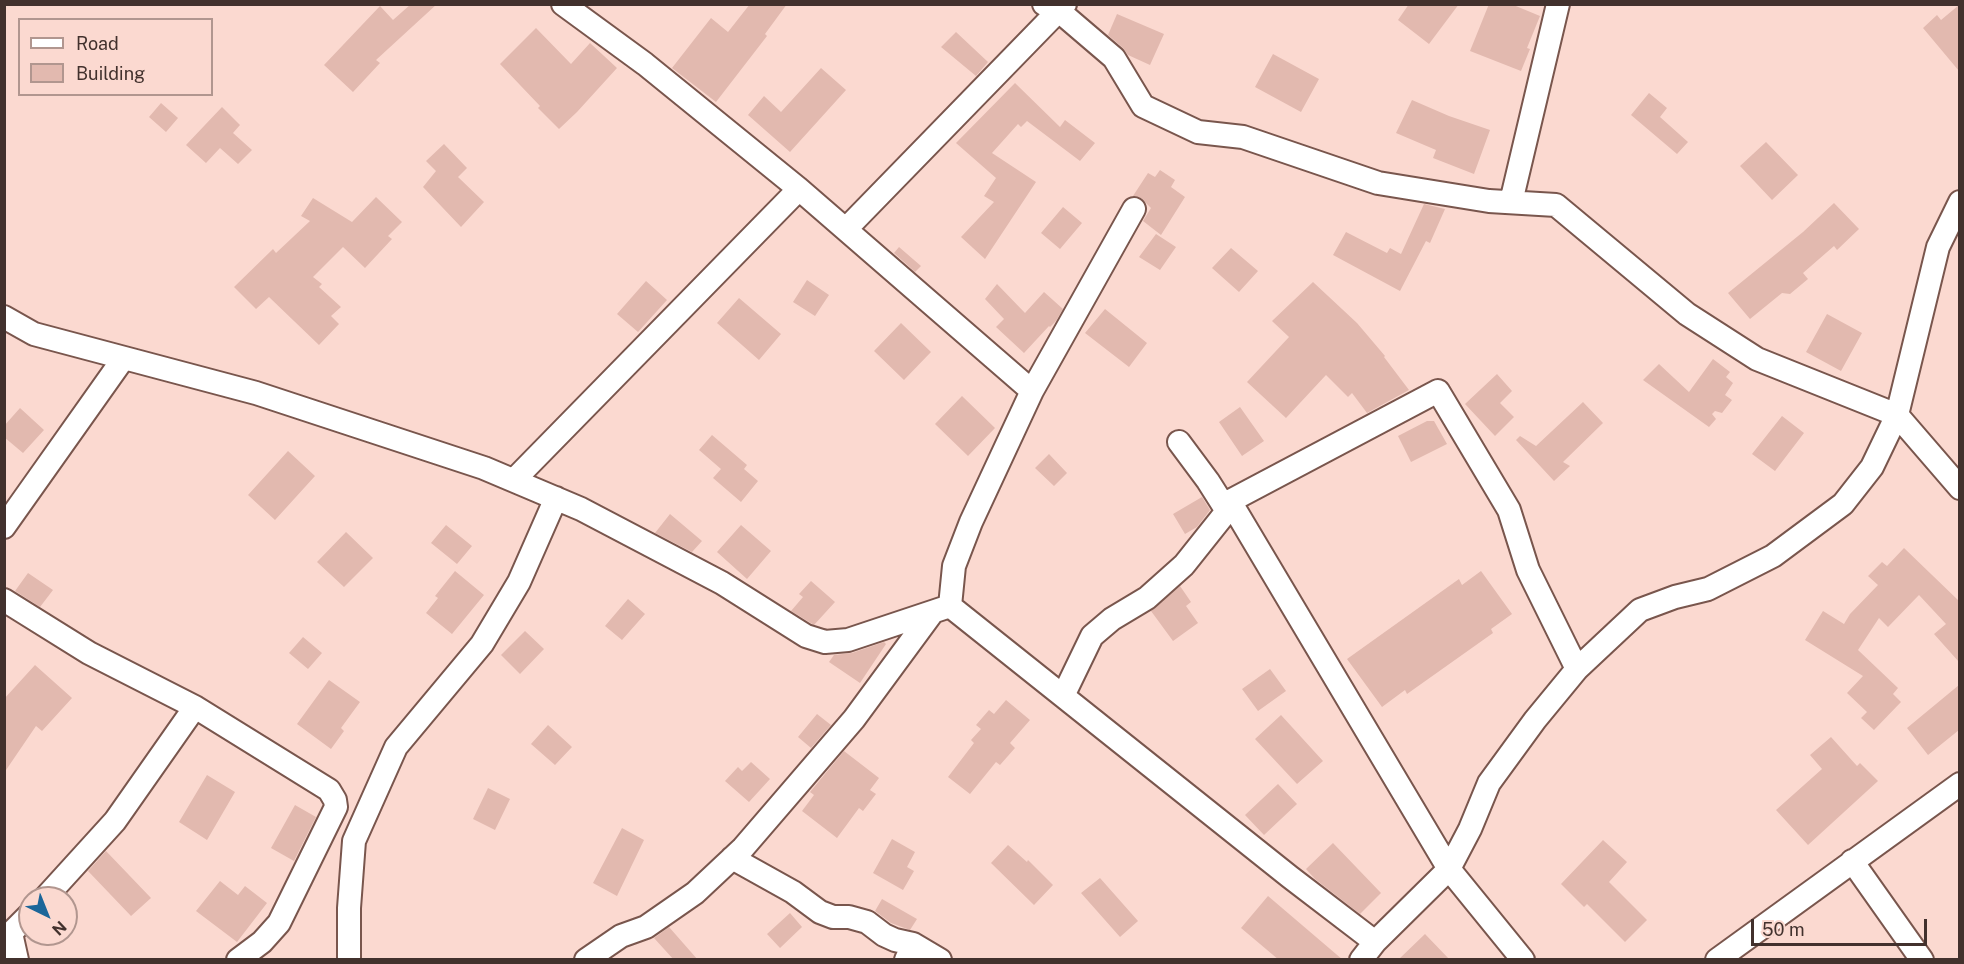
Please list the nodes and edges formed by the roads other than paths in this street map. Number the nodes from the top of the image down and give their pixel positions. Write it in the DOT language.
graph roads {
  1 [pos="563,4"];
  2 [pos="1558,4"];
  3 [pos="1056,7"];
  4 [pos="799,189"];
  5 [pos="1510,202"];
  6 [pos="1959,202"];
  7 [pos="1134,209"];
  8 [pos="846,229"];
  9 [pos="4,317"];
  10 [pos="123,359"];
  11 [pos="1032,391"];
  12 [pos="1897,415"];
  13 [pos="1179,442"];
  14 [pos="514,480"];
  15 [pos="1959,488"];
  16 [pos="556,498"];
  17 [pos="4,527"];
  18 [pos="4,600"];
  19 [pos="941,610"];
  20 [pos="1577,669"];
  21 [pos="1064,696"];
  22 [pos="195,706"];
  23 [pos="1959,784"];
  24 [pos="732,858"];
  25 [pos="1852,861"];
  26 [pos="1449,869"];
  27 [pos="56,886"];
  28 [pos="18,926"];
  29 [pos="1375,942"];
  30 [pos="910,952"];
  31 [pos="17,960"];
  32 [pos="238,960"];
  33 [pos="350,960"];
  34 [pos="586,960"];
  35 [pos="940,960"];
  36 [pos="1361,960"];
  37 [pos="1523,960"];
  38 [pos="1717,960"];
  39 [pos="1922,960"];
  1 -- 4 [label="street"];
  2 -- 5 [label="street"];
  3 -- 5 [label="street"];
  3 -- 8 [label="street"];
  4 -- 8 [label="street"];
  4 -- 14 [label="street"];
  5 -- 12 [label="street"];
  6 -- 12 [label="street"];
  7 -- 11 [label="street"];
  8 -- 11 [label="street"];
  9 -- 10 [label="street"];
  10 -- 14 [label="street"];
  10 -- 17 [label="street"];
  11 -- 19 [label="street"];
  12 -- 15 [label="street"];
  12 -- 20 [label="street"];
  13 -- 21 [label="street"];
  14 -- 16 [label="street"];
  16 -- 19 [label="street"];
  16 -- 33 [label="street"];
  18 -- 22 [label="street"];
  19 -- 21 [label="street"];
  19 -- 24 [label="street"];
  20 -- 26 [label="street"];
  20 -- 26 [label="street"];
  21 -- 29 [label="street"];
  22 -- 27 [label="street"];
  22 -- 32 [label="street"];
  23 -- 25 [label="street"];
  24 -- 30 [label="street"];
  24 -- 34 [label="street"];
  25 -- 38 [label="street"];
  25 -- 39 [label="street"];
  26 -- 29 [label="street"];
  26 -- 37 [label="street"];
  28 -- 31 [label="street"];
  29 -- 36 [label="street"];
  30 -- 35 [label="street"];
}
